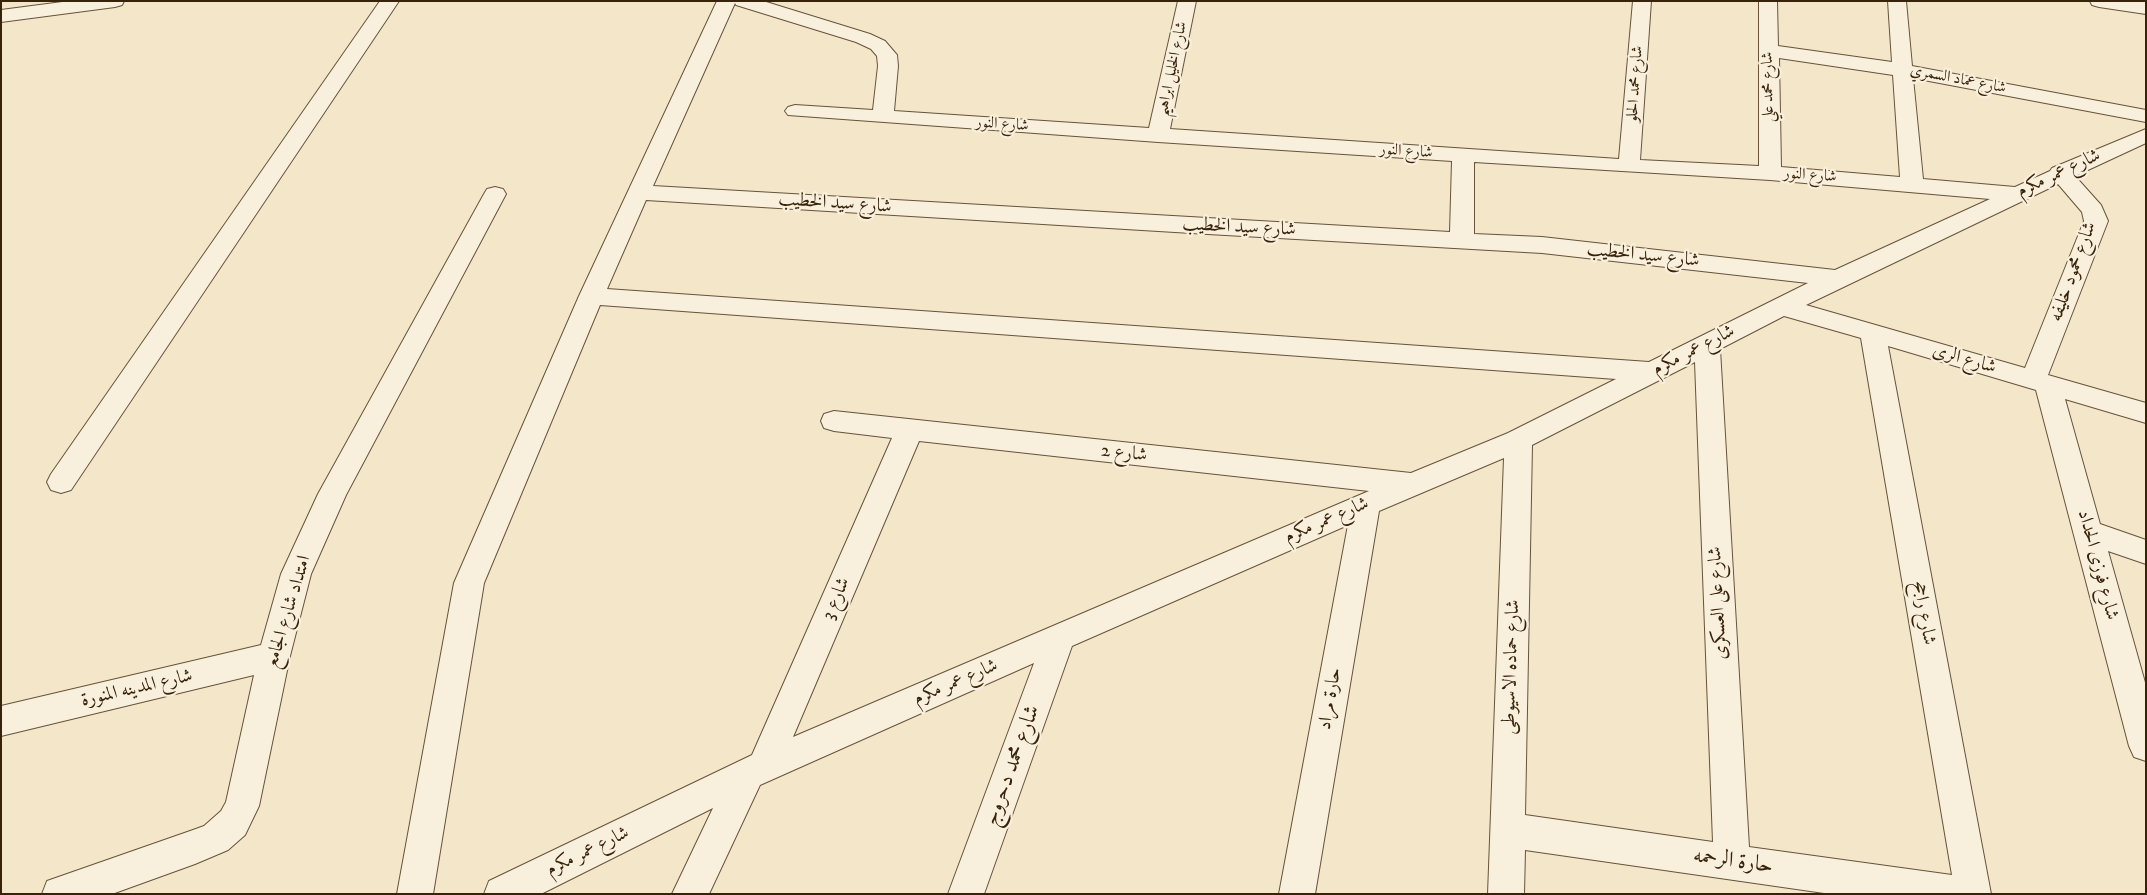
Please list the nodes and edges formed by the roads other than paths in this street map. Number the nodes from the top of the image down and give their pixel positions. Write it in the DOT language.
graph roads {
  1 [pos="115,1"];
  2 [pos="390,1"];
  3 [pos="726,1"];
  4 [pos="743,1"];
  5 [pos="1187,1"];
  6 [pos="1642,1"];
  7 [pos="1768,1"];
  8 [pos="1897,1"];
  9 [pos="2099,1"];
  10 [pos="2146,8"];
  11 [pos="1,16"];
  12 [pos="1768,50"];
  13 [pos="1902,70"];
  14 [pos="795,111"];
  15 [pos="2146,116"];
  16 [pos="883,117"];
  17 [pos="2146,135"];
  18 [pos="1158,136"];
  19 [pos="1463,155"];
  20 [pos="1629,166"];
  21 [pos="1770,173"];
  22 [pos="2060,173"];
  23 [pos="1912,184"];
  24 [pos="639,192"];
  25 [pos="495,194"];
  26 [pos="2016,194"];
  27 [pos="1462,240"];
  28 [pos="1838,278"];
  29 [pos="591,296"];
  30 [pos="1781,306"];
  31 [pos="1873,333"];
  32 [pos="1707,344"];
  33 [pos="1653,372"];
  34 [pos="2041,382"];
  35 [pos="2146,413"];
  36 [pos="834,421"];
  37 [pos="909,431"];
  38 [pos="1518,440"];
  39 [pos="61,482"];
  40 [pos="1414,485"];
  41 [pos="1366,504"];
  42 [pos="2088,532"];
  43 [pos="2146,552"];
  44 [pos="1059,639"];
  45 [pos="274,656"];
  46 [pos="2140,704"];
  47 [pos="1,721"];
  48 [pos="2146,746"];
  49 [pos="756,770"];
  50 [pos="1508,830"];
  51 [pos="1732,862"];
  52 [pos="60,894"];
  53 [pos="415,894"];
  54 [pos="502,894"];
  55 [pos="690,894"];
  56 [pos="966,894"];
  57 [pos="1297,894"];
  58 [pos="1506,894"];
  59 [pos="1958,894"];
  60 [pos="1974,894"];
  1 -- 11 [label="street"];
  2 -- 39 [label="street"];
  3 -- 24 [label="street"];
  4 -- 16 [label="street"];
  5 -- 18 [label="street, شارع الخليل ابراهيم"];
  6 -- 20 [label="street, شارع محمد الحلو"];
  7 -- 12 [label="street, شارع محمد علي"];
  8 -- 13 [label="street"];
  9 -- 10 [label="street"];
  12 -- 13 [label="street, شارع عماد السمري"];
  12 -- 21 [label="street, شارع محمد علي"];
  13 -- 15 [label="street, شارع عماد السمري"];
  13 -- 23 [label="street"];
  14 -- 16 [label="street, شارع النور"];
  16 -- 18 [label="street, شارع النور"];
  17 -- 22 [label="street, شارع عمر مكرم"];
  18 -- 19 [label="street, شارع النور"];
  19 -- 20 [label="street, شارع النور"];
  19 -- 27 [label="street"];
  20 -- 21 [label="street, شارع النور"];
  21 -- 23 [label="street, شارع النور"];
  22 -- 26 [label="street, شارع عمر مكرم"];
  22 -- 34 [label="street, شارع محمود خليفه"];
  23 -- 26 [label="street, شارع النور"];
  24 -- 27 [label="street, شارع سيد الخطيب"];
  24 -- 29 [label="street"];
  25 -- 45 [label="street, امتداد شارع الجامع"];
  26 -- 28 [label="street, شارع عمر مكرم"];
  27 -- 28 [label="street, شارع سيد الخطيب"];
  28 -- 30 [label="street, شارع عمر مكرم"];
  29 -- 33 [label="street"];
  29 -- 53 [label="street"];
  30 -- 31 [label="street, شارع الرى"];
  30 -- 32 [label="street, شارع عمر مكرم"];
  31 -- 34 [label="street, شارع الرى"];
  31 -- 60 [label="street, شارع راجح"];
  32 -- 33 [label="street, شارع عمر مكرم"];
  32 -- 51 [label="street, شارع على العسكرى"];
  33 -- 38 [label="street, شارع عمر مكرم"];
  34 -- 35 [label="street, شارع الرى"];
  34 -- 42 [label="street, شارع فوزى الحداد"];
  36 -- 37 [label="street, شارع 2"];
  37 -- 40 [label="street, شارع 2"];
  37 -- 49 [label="street, شارع 3"];
  38 -- 40 [label="street, شارع عمر مكرم"];
  38 -- 50 [label="street, شارع حماده الاسيوطى"];
  40 -- 41 [label="street, شارع عمر مكرم"];
  41 -- 44 [label="street, شارع عمر مكرم"];
  41 -- 57 [label="street, حارة مراد"];
  42 -- 43 [label="street"];
  42 -- 46 [label="street, شارع فوزى الحداد"];
  44 -- 49 [label="street, شارع عمر مكرم"];
  44 -- 56 [label="street, شارع محمد دحروج"];
  45 -- 47 [label="street, شارع المدينه المنورة"];
  45 -- 52 [label="street, امتداد شارع الجامع"];
  46 -- 48 [label="street, شارع فوزى الحداد"];
  49 -- 54 [label="street, شارع عمر مكرم"];
  49 -- 55 [label="street, شارع 3"];
  50 -- 51 [label="street, حارة الرحمه"];
  50 -- 58 [label="street, شارع حماده الاسيوطى"];
  51 -- 59 [label="street, حارة الرحمه"];
}
